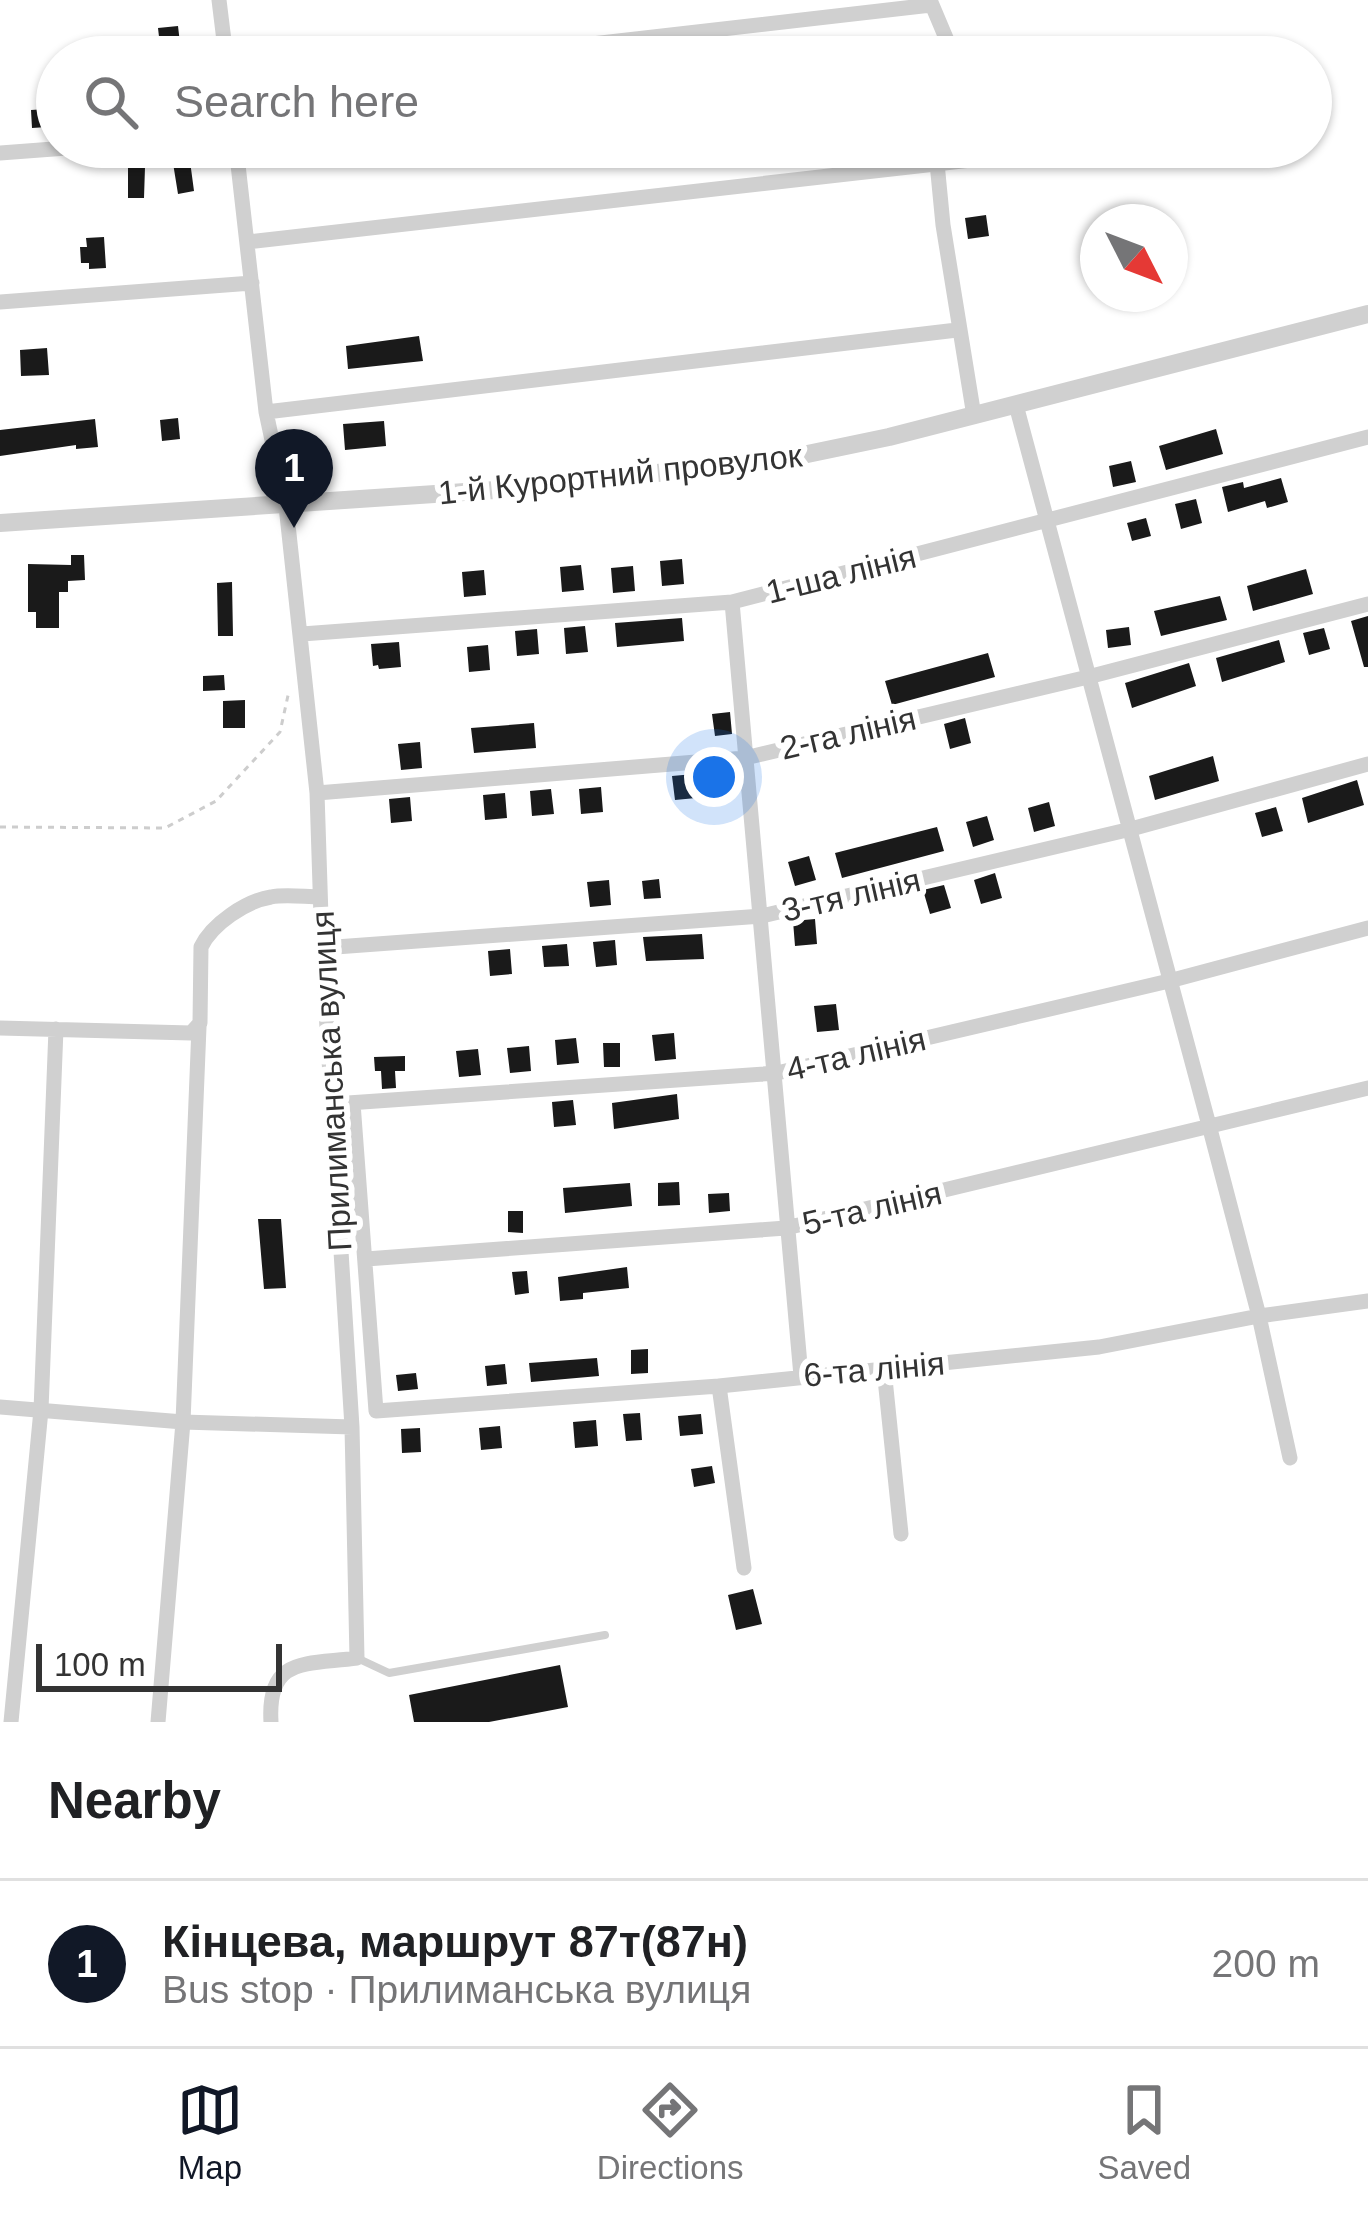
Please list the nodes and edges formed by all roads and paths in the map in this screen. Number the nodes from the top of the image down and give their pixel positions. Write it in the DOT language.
graph roads {
  1 [pos="219,0"];
  2 [pos="930,3"];
  3 [pos="223,36"];
  4 [pos="654,36"];
  5 [pos="945,36"];
  6 [pos="36,150"];
  7 [pos="0,152"];
  8 [pos="239,168"];
  9 [pos="836,168"];
  10 [pos="940,168"];
  11 [pos="248,242"];
  12 [pos="252,283"];
  13 [pos="0,302"];
  14 [pos="1368,314"];
  15 [pos="957,329"];
  16 [pos="1016,405"];
  17 [pos="266,412"];
  18 [pos="974,416"];
  19 [pos="1368,437"];
  20 [pos="286,506"];
  21 [pos="0,523"];
  22 [pos="1047,523"];
  23 [pos="733,602"];
  24 [pos="1368,604"];
  25 [pos="302,634"];
  26 [pos="293,673"];
  27 [pos="1088,676"];
  28 [pos="745,758"];
  29 [pos="1368,764"];
  30 [pos="316,793"];
  31 [pos="0,827"];
  32 [pos="1131,829"];
  33 [pos="320,897"];
  34 [pos="762,916"];
  35 [pos="1368,928"];
  36 [pos="322,948"];
  37 [pos="1169,981"];
  38 [pos="199,1027"];
  39 [pos="0,1028"];
  40 [pos="56,1029"];
  41 [pos="777,1073"];
  42 [pos="1368,1088"];
  43 [pos="353,1103"];
  44 [pos="333,1104"];
  45 [pos="1210,1129"];
  46 [pos="786,1228"];
  47 [pos="366,1259"];
  48 [pos="1368,1301"];
  49 [pos="1258,1316"];
  50 [pos="884,1369"];
  51 [pos="801,1376"];
  52 [pos="719,1386"];
  53 [pos="0,1407"];
  54 [pos="40,1410"];
  55 [pos="183,1422"];
  56 [pos="352,1427"];
  57 [pos="1290,1458"];
  58 [pos="901,1534"];
  59 [pos="744,1568"];
  60 [pos="605,1635"];
  61 [pos="357,1658"];
  62 [pos="11,1722"];
  63 [pos="158,1722"];
  64 [pos="272,1722"];
  1 -- 3 [label="street"];
  2 -- 4 [label="street"];
  2 -- 5 [label="street"];
  6 -- 7 [label="street"];
  8 -- 11 [label="street, Прилиманська вулиця"];
  9 -- 11 [label="street"];
  10 -- 15 [label="street"];
  11 -- 12 [label="street, Прилиманська вулиця"];
  12 -- 13 [label="street"];
  12 -- 17 [label="street, Прилиманська вулиця"];
  14 -- 16 [label="street, 1-й Курортний провулок"];
  15 -- 17 [label="street"];
  15 -- 18 [label="street"];
  16 -- 18 [label="street, 1-й Курортний провулок"];
  16 -- 22 [label="street"];
  17 -- 20 [label="street, Прилиманська вулиця"];
  18 -- 20 [label="street, 1-й Курортний провулок"];
  19 -- 22 [label="street, 1-ша лінія"];
  20 -- 21 [label="street, 1-й Курортний провулок"];
  20 -- 25 [label="street, Прилиманська вулиця"];
  22 -- 23 [label="street, 1-ша лінія"];
  22 -- 27 [label="street"];
  23 -- 25 [label="street, 1-ша лінія"];
  23 -- 28 [label="street"];
  24 -- 27 [label="street, 2-га лінія"];
  25 -- 30 [label="street, Прилиманська вулиця"];
  26 -- 31 [label="path"];
  27 -- 28 [label="street, 2-га лінія"];
  27 -- 32 [label="street"];
  28 -- 30 [label="street, 2-га лінія"];
  28 -- 34 [label="street"];
  29 -- 32 [label="street, 3-тя лінія"];
  30 -- 33 [label="street, Прилиманська вулиця"];
  32 -- 34 [label="street, 3-тя лінія"];
  32 -- 37 [label="street"];
  33 -- 36 [label="street, Прилиманська вулиця"];
  33 -- 38 [label="street"];
  34 -- 36 [label="street, 3-тя лінія"];
  34 -- 41 [label="street"];
  35 -- 37 [label="street, 4-та лінія"];
  36 -- 44 [label="street, Прилиманська вулиця"];
  37 -- 41 [label="street, 4-та лінія"];
  37 -- 45 [label="street"];
  38 -- 40 [label="street"];
  38 -- 55 [label="street"];
  39 -- 40 [label="street"];
  40 -- 54 [label="street"];
  41 -- 43 [label="street, 4-та лінія"];
  41 -- 46 [label="street"];
  42 -- 45 [label="street, 5-та лінія"];
  43 -- 44 [label="street, 4-та лінія"];
  43 -- 47 [label="street"];
  44 -- 56 [label="street, Прилиманська вулиця"];
  45 -- 46 [label="street, 5-та лінія"];
  45 -- 49 [label="street"];
  46 -- 47 [label="street, 5-та лінія"];
  46 -- 51 [label="street"];
  47 -- 52 [label="street, 6-та лінія"];
  48 -- 49 [label="street, 6-та лінія"];
  49 -- 50 [label="street, 6-та лінія"];
  49 -- 57 [label="street"];
  50 -- 51 [label="street, 6-та лінія"];
  50 -- 58 [label="street"];
  51 -- 52 [label="street, 6-та лінія"];
  52 -- 59 [label="street"];
  53 -- 54 [label="street"];
  54 -- 55 [label="street"];
  54 -- 62 [label="street"];
  55 -- 56 [label="street"];
  55 -- 63 [label="street"];
  56 -- 61 [label="street, Прилиманська вулиця"];
  60 -- 61 [label="lane"];
  61 -- 64 [label="street"];
}
